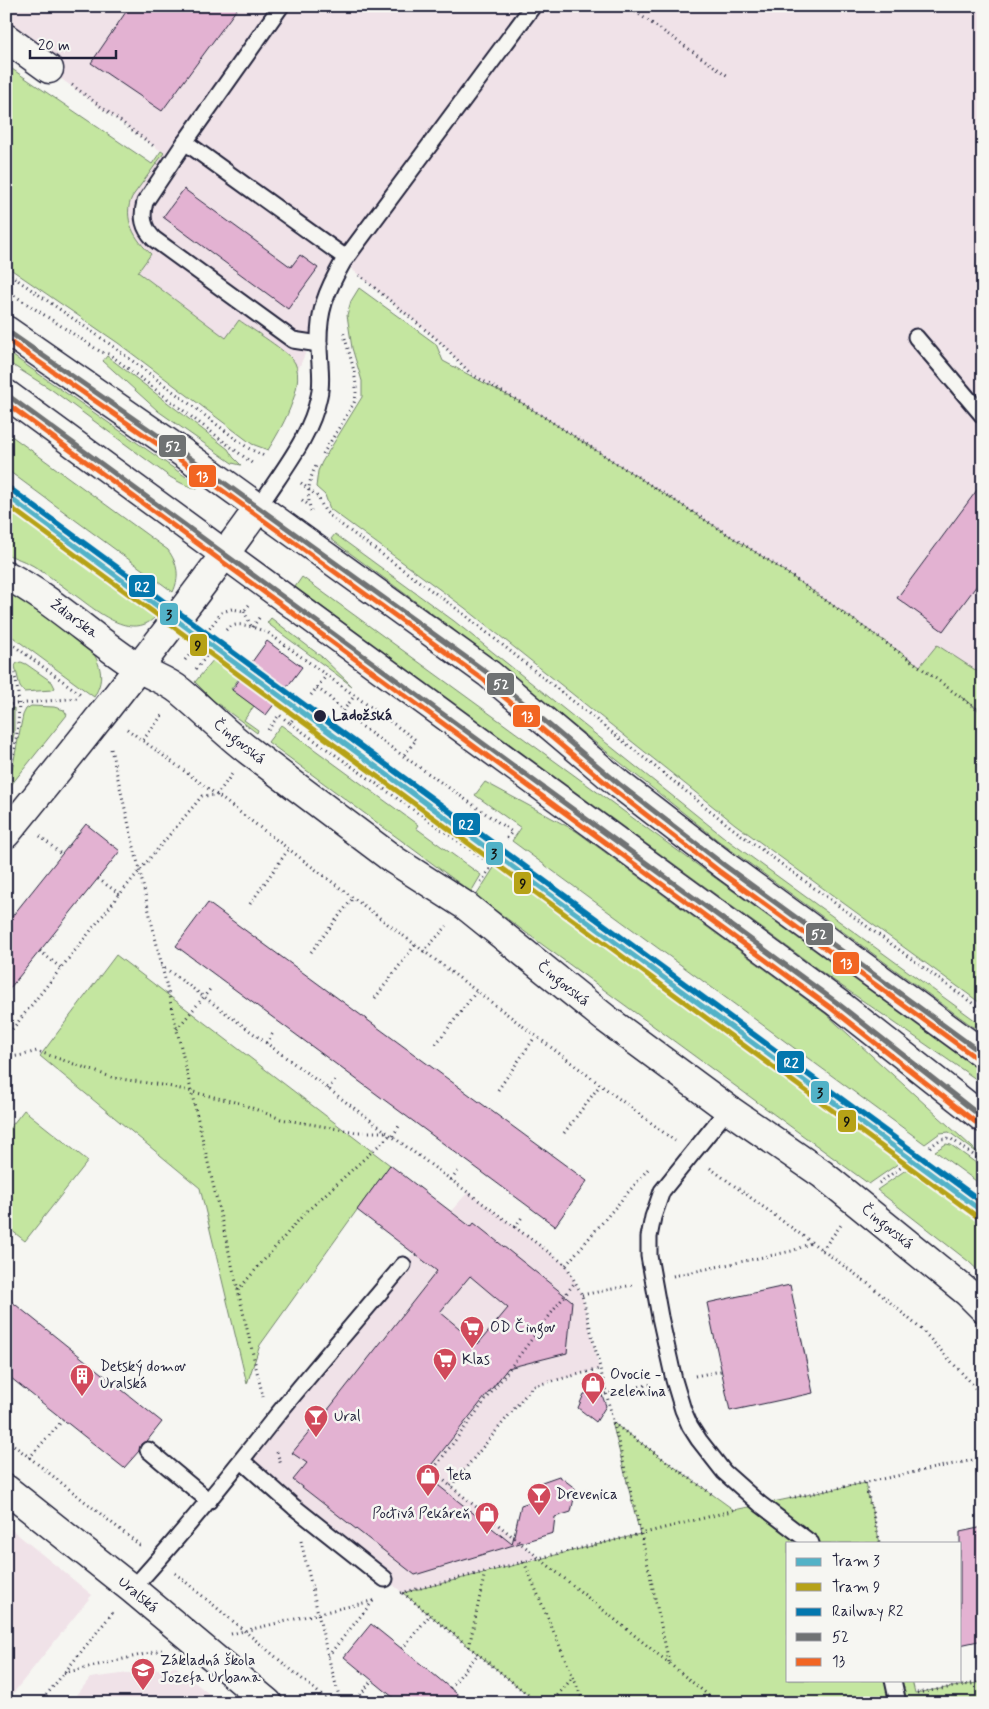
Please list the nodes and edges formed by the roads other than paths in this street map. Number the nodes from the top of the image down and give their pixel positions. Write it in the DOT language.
graph roads {
  1 [pos="281,6"];
  2 [pos="533,6"];
  3 [pos="6,38"];
  4 [pos="49,69"];
  5 [pos="184,142"];
  6 [pos="345,260"];
  7 [pos="6,330"];
  8 [pos="916,337"];
  9 [pos="319,344"];
  10 [pos="6,394"];
  11 [pos="983,416"];
  12 [pos="259,507"];
  13 [pos="225,555"];
  14 [pos="6,576"];
  15 [pos="138,668"];
  16 [pos="6,834"];
  17 [pos="983,1054"];
  18 [pos="728,1109"];
  19 [pos="983,1118"];
  20 [pos="403,1264"];
  21 [pos="983,1308"];
  22 [pos="148,1450"];
  23 [pos="242,1461"];
  24 [pos="6,1489"];
  25 [pos="208,1501"];
  26 [pos="810,1542"];
  27 [pos="385,1579"];
  28 [pos="132,1589"];
  29 [pos="893,1682"];
  30 [pos="268,1703"];
  31 [pos="898,1703"];
  1 -- 5 [label="lane"];
  2 -- 6 [label="lane"];
  3 -- 4 [label="main road"];
  5 -- 6 [label="lane"];
  5 -- 9 [label="lane"];
  6 -- 9 [label="lane"];
  7 -- 12 [label="main road"];
  8 -- 11 [label="lane"];
  9 -- 12 [label="lane"];
  10 -- 13 [label="main road"];
  12 -- 13 [label="main road"];
  12 -- 17 [label="main road"];
  13 -- 15 [label="main road"];
  13 -- 19 [label="main road"];
  14 -- 15 [label="main road, Ždiarska"];
  15 -- 16 [label="main road"];
  15 -- 18 [label="main road, Čingovská"];
  18 -- 21 [label="main road, Čingovská"];
  18 -- 26 [label="lane"];
  20 -- 23 [label="lane"];
  22 -- 25 [label="lane"];
  23 -- 25 [label="lane"];
  23 -- 27 [label="lane"];
  24 -- 28 [label="main road, Uralská"];
  25 -- 28 [label="lane"];
  28 -- 30 [label="main road, Uralská"];
  29 -- 31 [label="lane"];
}
